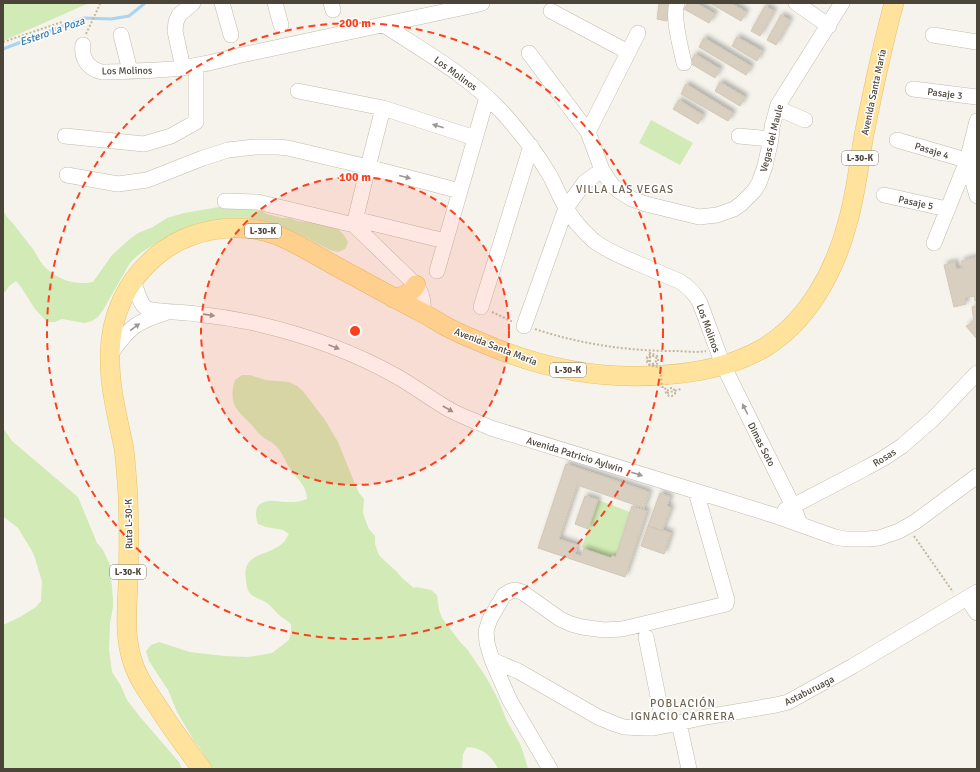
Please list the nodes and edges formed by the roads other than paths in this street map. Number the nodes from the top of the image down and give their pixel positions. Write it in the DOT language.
graph roads {
  1 [pos="193,3"];
  2 [pos="222,3"];
  3 [pos="275,3"];
  4 [pos="482,3"];
  5 [pos="677,3"];
  6 [pos="796,3"];
  7 [pos="842,3"];
  8 [pos="889,3"];
  9 [pos="894,3"];
  10 [pos="551,11"];
  11 [pos="889,23"];
  12 [pos="281,25"];
  13 [pos="384,25"];
  14 [pos="829,26"];
  15 [pos="638,33"];
  16 [pos="122,35"];
  17 [pos="231,35"];
  18 [pos="933,35"];
  19 [pos="85,38"];
  20 [pos="977,42"];
  21 [pos="628,52"];
  22 [pos="529,53"];
  23 [pos="684,64"];
  24 [pos="189,67"];
  25 [pos="130,71"];
  26 [pos="913,89"];
  27 [pos="298,91"];
  28 [pos="487,97"];
  29 [pos="977,97"];
  30 [pos="383,108"];
  31 [pos="777,108"];
  32 [pos="805,120"];
  33 [pos="977,121"];
  34 [pos="588,132"];
  35 [pos="65,136"];
  36 [pos="739,136"];
  37 [pos="475,138"];
  38 [pos="771,139"];
  39 [pos="897,140"];
  40 [pos="531,146"];
  41 [pos="972,162"];
  42 [pos="368,167"];
  43 [pos="602,170"];
  44 [pos="67,175"];
  45 [pos="460,192"];
  46 [pos="884,195"];
  47 [pos="977,196"];
  48 [pos="225,201"];
  49 [pos="566,208"];
  50 [pos="947,209"];
  51 [pos="355,222"];
  52 [pos="445,241"];
  53 [pos="934,243"];
  54 [pos="437,271"];
  55 [pos="133,280"];
  56 [pos="416,285"];
  57 [pos="393,298"];
  58 [pos="481,307"];
  59 [pos="170,311"];
  60 [pos="423,313"];
  61 [pos="524,326"];
  62 [pos="110,355"];
  63 [pos="720,356"];
  64 [pos="977,373"];
  65 [pos="977,476"];
  66 [pos="696,492"];
  67 [pos="793,506"];
  68 [pos="773,515"];
  69 [pos="800,524"];
  70 [pos="968,598"];
  71 [pos="977,613"];
  72 [pos="646,637"];
  73 [pos="492,660"];
  74 [pos="679,723"];
  75 [pos="664,726"];
  76 [pos="202,769"];
  77 [pos="550,769"];
  78 [pos="689,769"];
  1 -- 24 [label="street"];
  2 -- 17 [label="street"];
  3 -- 12 [label="street"];
  4 -- 13 [label="street"];
  5 -- 23 [label="street"];
  6 -- 14 [label="street"];
  7 -- 14 [label="street, Vegas del Maule"];
  8 -- 11 [label="main road"];
  9 -- 11 [label="main road, Avenida Santa María / L-30-K"];
  10 -- 21 [label="street"];
  11 -- 63 [label="main road, Avenida Santa María / L-30-K"];
  13 -- 24 [label="street, Los Molinos"];
  13 -- 28 [label="street, Los Molinos"];
  14 -- 31 [label="street, Vegas del Maule"];
  15 -- 21 [label="street"];
  16 -- 25 [label="street"];
  18 -- 20 [label="street"];
  19 -- 25 [label="street, Los Molinos"];
  21 -- 34 [label="street"];
  22 -- 34 [label="street, Vegas del Maule"];
  24 -- 25 [label="street, Los Molinos"];
  24 -- 35 [label="street"];
  26 -- 29 [label="street, Pasaje 3"];
  27 -- 30 [label="street"];
  28 -- 37 [label="street"];
  28 -- 40 [label="street, Los Molinos"];
  37 -- 30 [label="street, one-way"];
  30 -- 42 [label="street"];
  31 -- 32 [label="street"];
  31 -- 38 [label="street, Vegas del Maule"];
  33 -- 41 [label="street"];
  34 -- 43 [label="street, Vegas del Maule"];
  36 -- 38 [label="street"];
  37 -- 45 [label="street"];
  38 -- 43 [label="street, Vegas del Maule"];
  39 -- 41 [label="street, Pasaje 4"];
  40 -- 49 [label="street, Los Molinos"];
  40 -- 58 [label="street"];
  41 -- 47 [label="street"];
  41 -- 50 [label="street"];
  42 -- 44 [label="street"];
  42 -- 45 [label="street, one-way"];
  42 -- 51 [label="street"];
  43 -- 49 [label="street"];
  45 -- 52 [label="street"];
  46 -- 50 [label="street, Pasaje 5"];
  48 -- 51 [label="street"];
  49 -- 61 [label="street"];
  49 -- 63 [label="street, Los Molinos"];
  50 -- 53 [label="street"];
  51 -- 52 [label="street"];
  51 -- 56 [label="street"];
  52 -- 54 [label="street"];
  55 -- 57 [label="main road, Avenida Santa María / L-30-K"];
  55 -- 59 [label="street, Avenida Patricio Aylwin"];
  55 -- 62 [label="main road, Avenida Santa María / L-30-K"];
  56 -- 57 [label="main road"];
  56 -- 60 [label="street"];
  57 -- 60 [label="main road, Avenida Santa María / L-30-K"];
  62 -- 59 [label="street, Avenida Patricio Aylwin, one-way"];
  59 -- 66 [label="street, Avenida Patricio Aylwin, one-way"];
  60 -- 63 [label="main road, Avenida Santa María / L-30-K"];
  62 -- 76 [label="main road, Ruta L-30-K / L-30-K"];
  67 -- 63 [label="street, Dimas Soto, one-way"];
  64 -- 67 [label="street, Rosas"];
  65 -- 69 [label="street, Avenida Patricio Aylwin"];
  66 -- 68 [label="street, Avenida Patricio Aylwin"];
  66 -- 73 [label="street"];
  67 -- 68 [label="street, Rosas"];
  67 -- 69 [label="street, Dimas Soto"];
  68 -- 69 [label="street, Avenida Patricio Aylwin"];
  70 -- 71 [label="street"];
  70 -- 74 [label="street, Astaburuaga"];
  72 -- 75 [label="street"];
  73 -- 75 [label="street, Astaburuaga"];
  73 -- 77 [label="street"];
  74 -- 75 [label="street, Astaburuaga"];
  74 -- 78 [label="street"];
}
